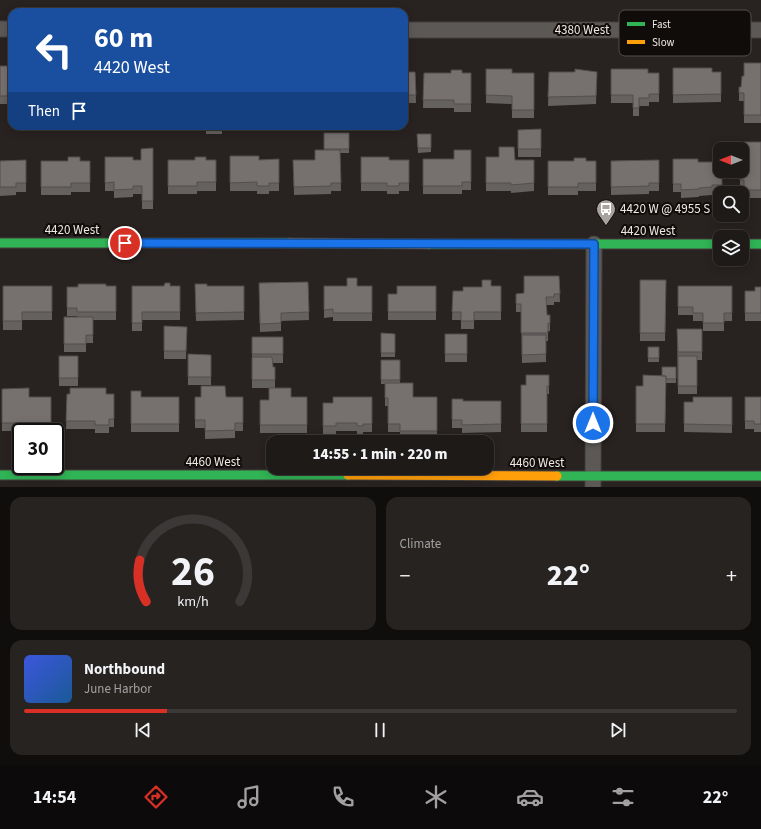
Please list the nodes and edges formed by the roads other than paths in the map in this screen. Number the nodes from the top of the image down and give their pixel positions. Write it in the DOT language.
graph roads {
  1 [pos="408,30"];
  2 [pos="619,30"];
  3 [pos="0,243"];
  4 [pos="594,244"];
  5 [pos="713,244"];
  6 [pos="749,244"];
  7 [pos="761,244"];
  8 [pos="0,475"];
  9 [pos="761,476"];
  10 [pos="117,481"];
  11 [pos="361,481"];
  12 [pos="593,482"];
  1 -- 2 [label="street, 4380 West"];
  3 -- 4 [label="street, 4420 West"];
  4 -- 5 [label="street, 4420 West"];
  4 -- 12 [label="street"];
  6 -- 7 [label="street"];
  8 -- 10 [label="street, 4460 West"];
  9 -- 12 [label="street, 4460 West"];
  10 -- 11 [label="street, 4460 West"];
  11 -- 12 [label="street, 4460 West"];
}
